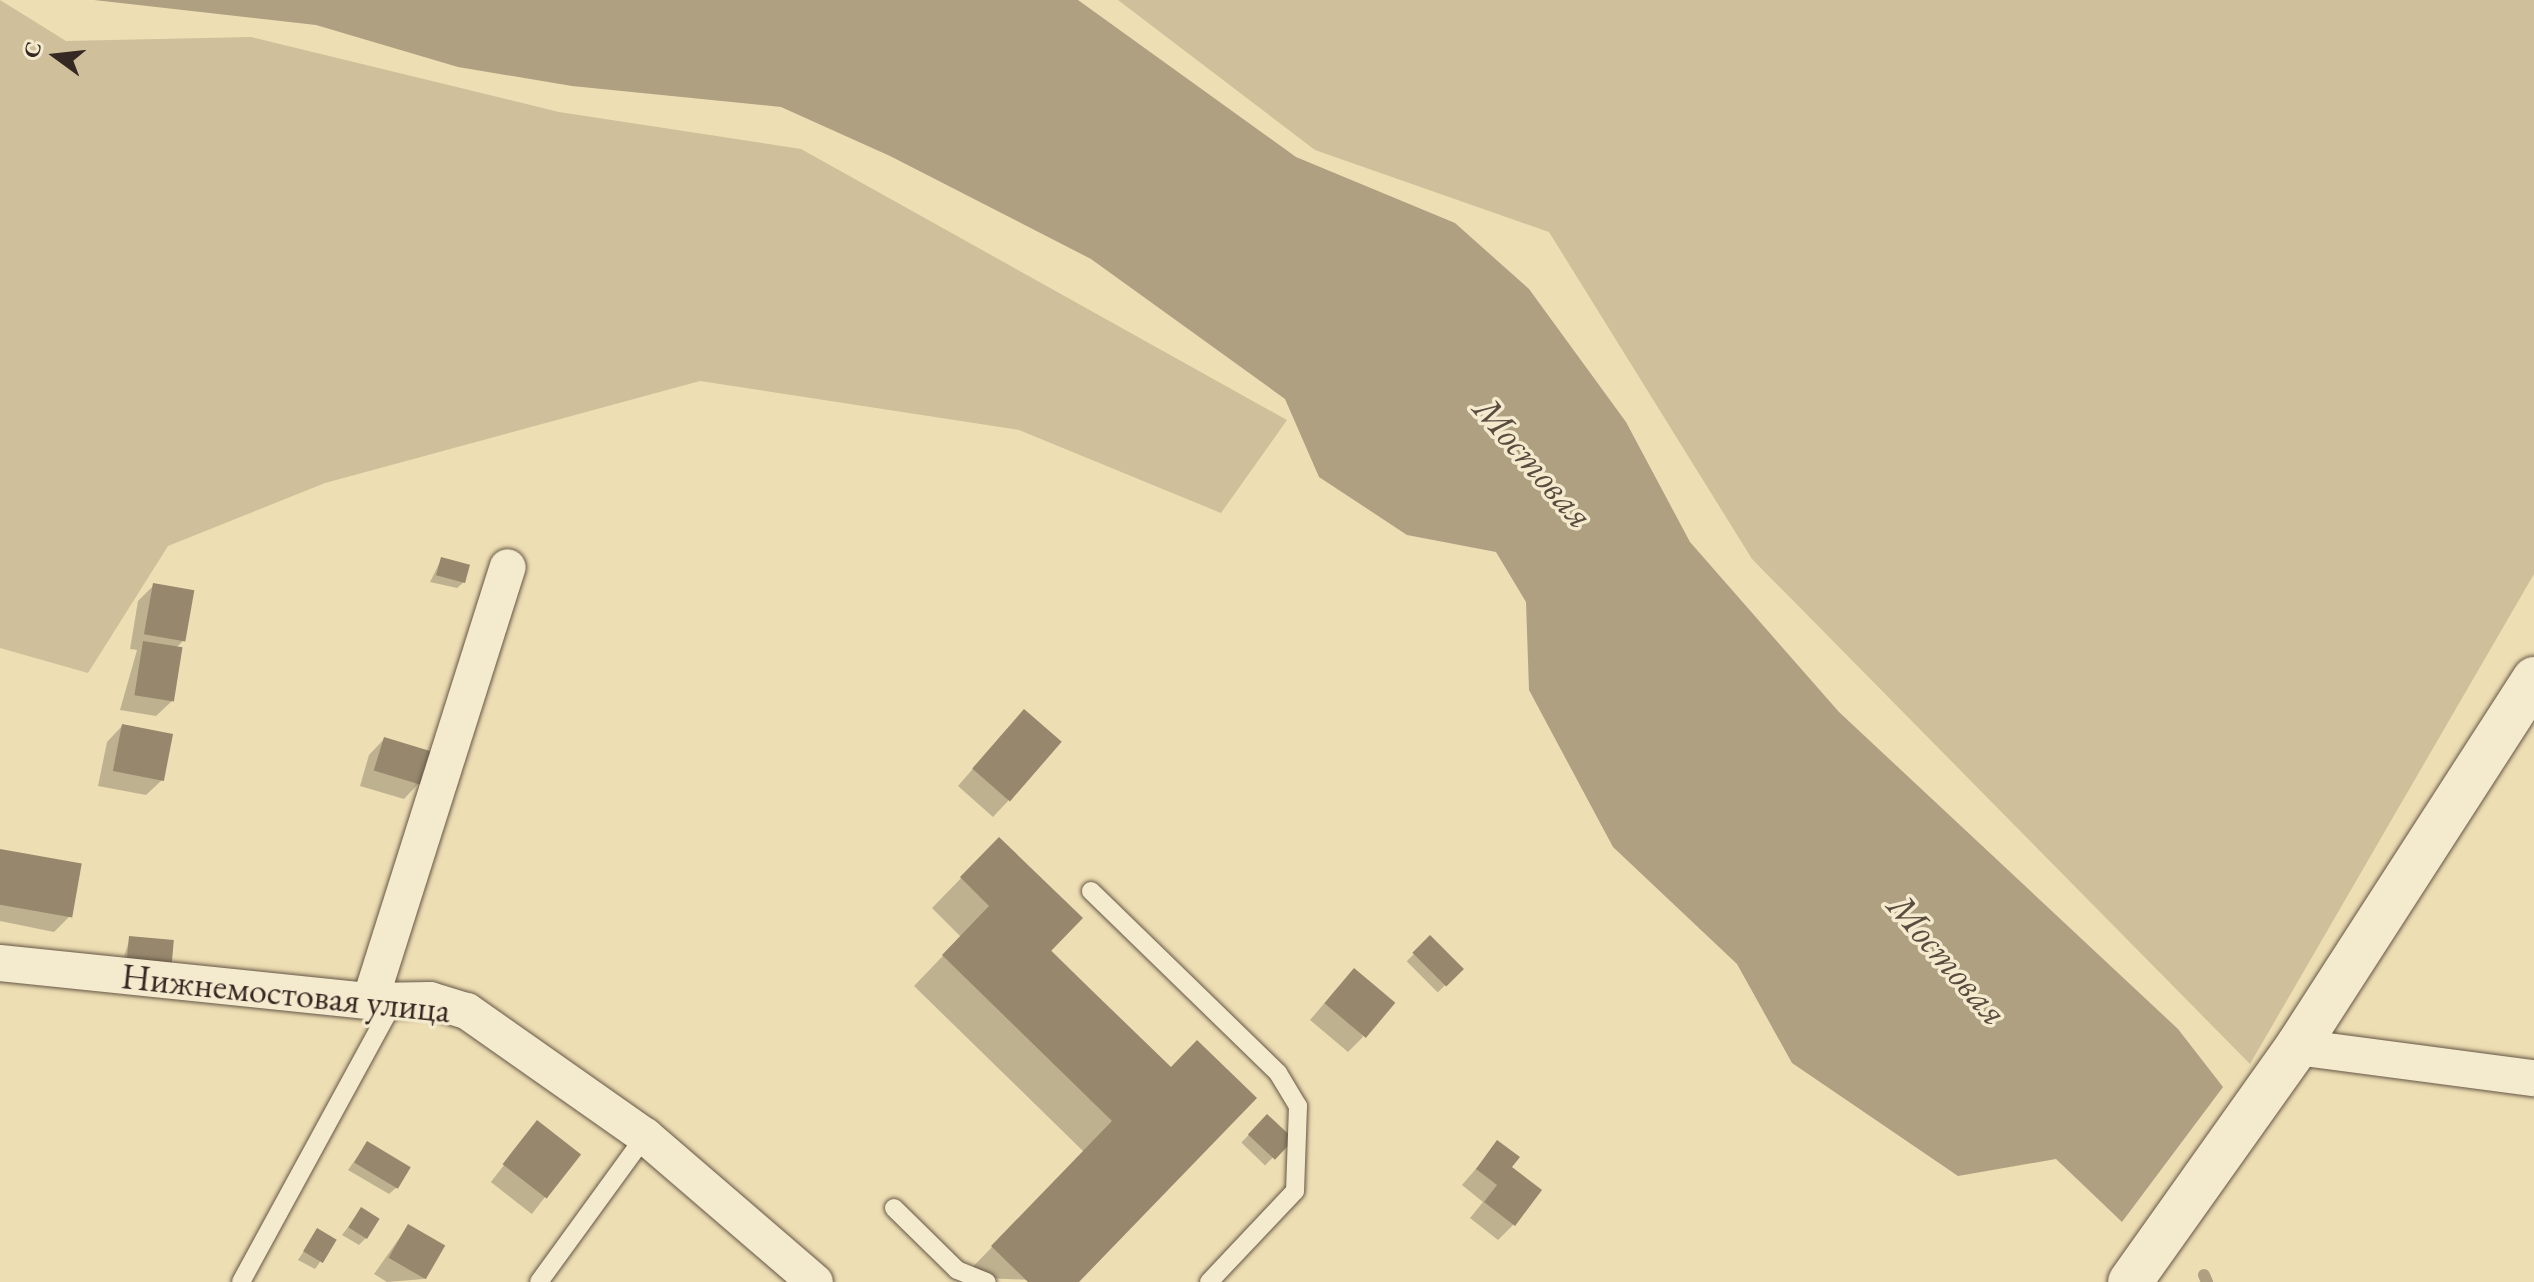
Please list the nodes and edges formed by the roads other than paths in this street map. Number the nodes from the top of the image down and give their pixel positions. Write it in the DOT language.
graph roads {
  1 [pos="508,567"];
  2 [pos="2534,679"];
  3 [pos="1091,891"];
  4 [pos="0,963"];
  5 [pos="382,1001"];
  6 [pos="2297,1047"];
  7 [pos="2534,1078"];
  8 [pos="645,1136"];
  9 [pos="894,1208"];
  10 [pos="241,1282"];
  11 [pos="539,1282"];
  12 [pos="815,1282"];
  13 [pos="987,1282"];
  14 [pos="1209,1282"];
  15 [pos="2130,1282"];
  1 -- 5 [label="street"];
  2 -- 6 [label="street"];
  3 -- 14 [label="lane"];
  4 -- 5 [label="street, Нижнемостовая улица"];
  5 -- 8 [label="street, Нижнемостовая улица"];
  5 -- 10 [label="lane"];
  6 -- 7 [label="street"];
  6 -- 15 [label="street"];
  8 -- 11 [label="lane"];
  8 -- 12 [label="street, Нижнемостовая улица"];
  9 -- 13 [label="lane"];
}
